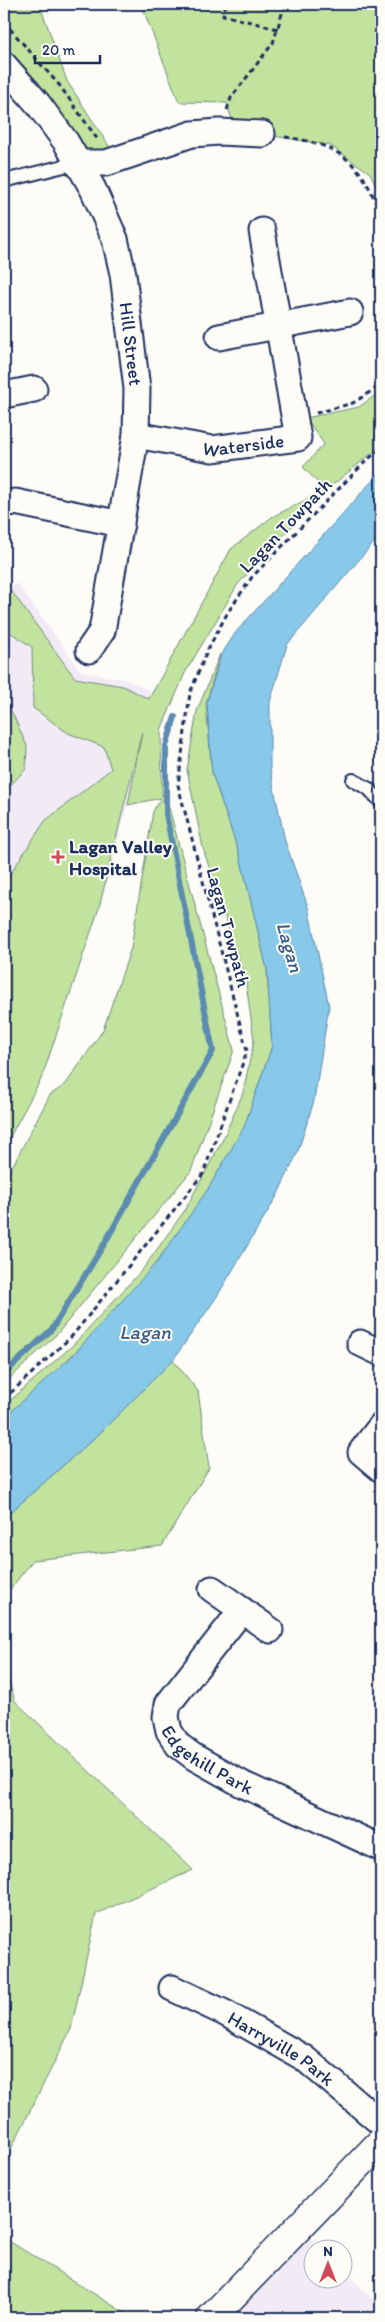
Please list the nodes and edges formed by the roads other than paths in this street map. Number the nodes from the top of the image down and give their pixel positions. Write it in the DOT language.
graph roads {
  1 [pos="4,65"];
  2 [pos="262,134"];
  3 [pos="76,163"];
  4 [pos="4,181"];
  5 [pos="262,231"];
  6 [pos="350,312"];
  7 [pos="278,326"];
  8 [pos="219,337"];
  9 [pos="34,388"];
  10 [pos="4,395"];
  11 [pos="136,435"];
  12 [pos="4,504"];
  13 [pos="121,524"];
  14 [pos="89,650"];
  15 [pos="352,780"];
  16 [pos="381,802"];
  17 [pos="381,1426"];
  18 [pos="381,1469"];
  19 [pos="212,1589"];
  20 [pos="242,1610"];
  21 [pos="270,1630"];
  22 [pos="381,1848"];
  23 [pos="172,1988"];
  24 [pos="381,2123"];
  25 [pos="381,2142"];
  26 [pos="211,2318"];
  1 -- 3 [label="street, Hill Street"];
  2 -- 3 [label="street"];
  3 -- 4 [label="lane"];
  3 -- 11 [label="street, Hill Street"];
  5 -- 7 [label="street, Waterside"];
  6 -- 7 [label="street"];
  7 -- 8 [label="street"];
  7 -- 11 [label="street, Waterside"];
  9 -- 10 [label="street"];
  11 -- 13 [label="street, Hill Street"];
  12 -- 13 [label="street"];
  13 -- 14 [label="street, Hill Street"];
  15 -- 16 [label="lane"];
  17 -- 18 [label="street"];
  19 -- 20 [label="street"];
  20 -- 21 [label="street"];
  20 -- 22 [label="street, Edgehill Park"];
  23 -- 24 [label="street, Harryville Park"];
  25 -- 26 [label="street"];
}
